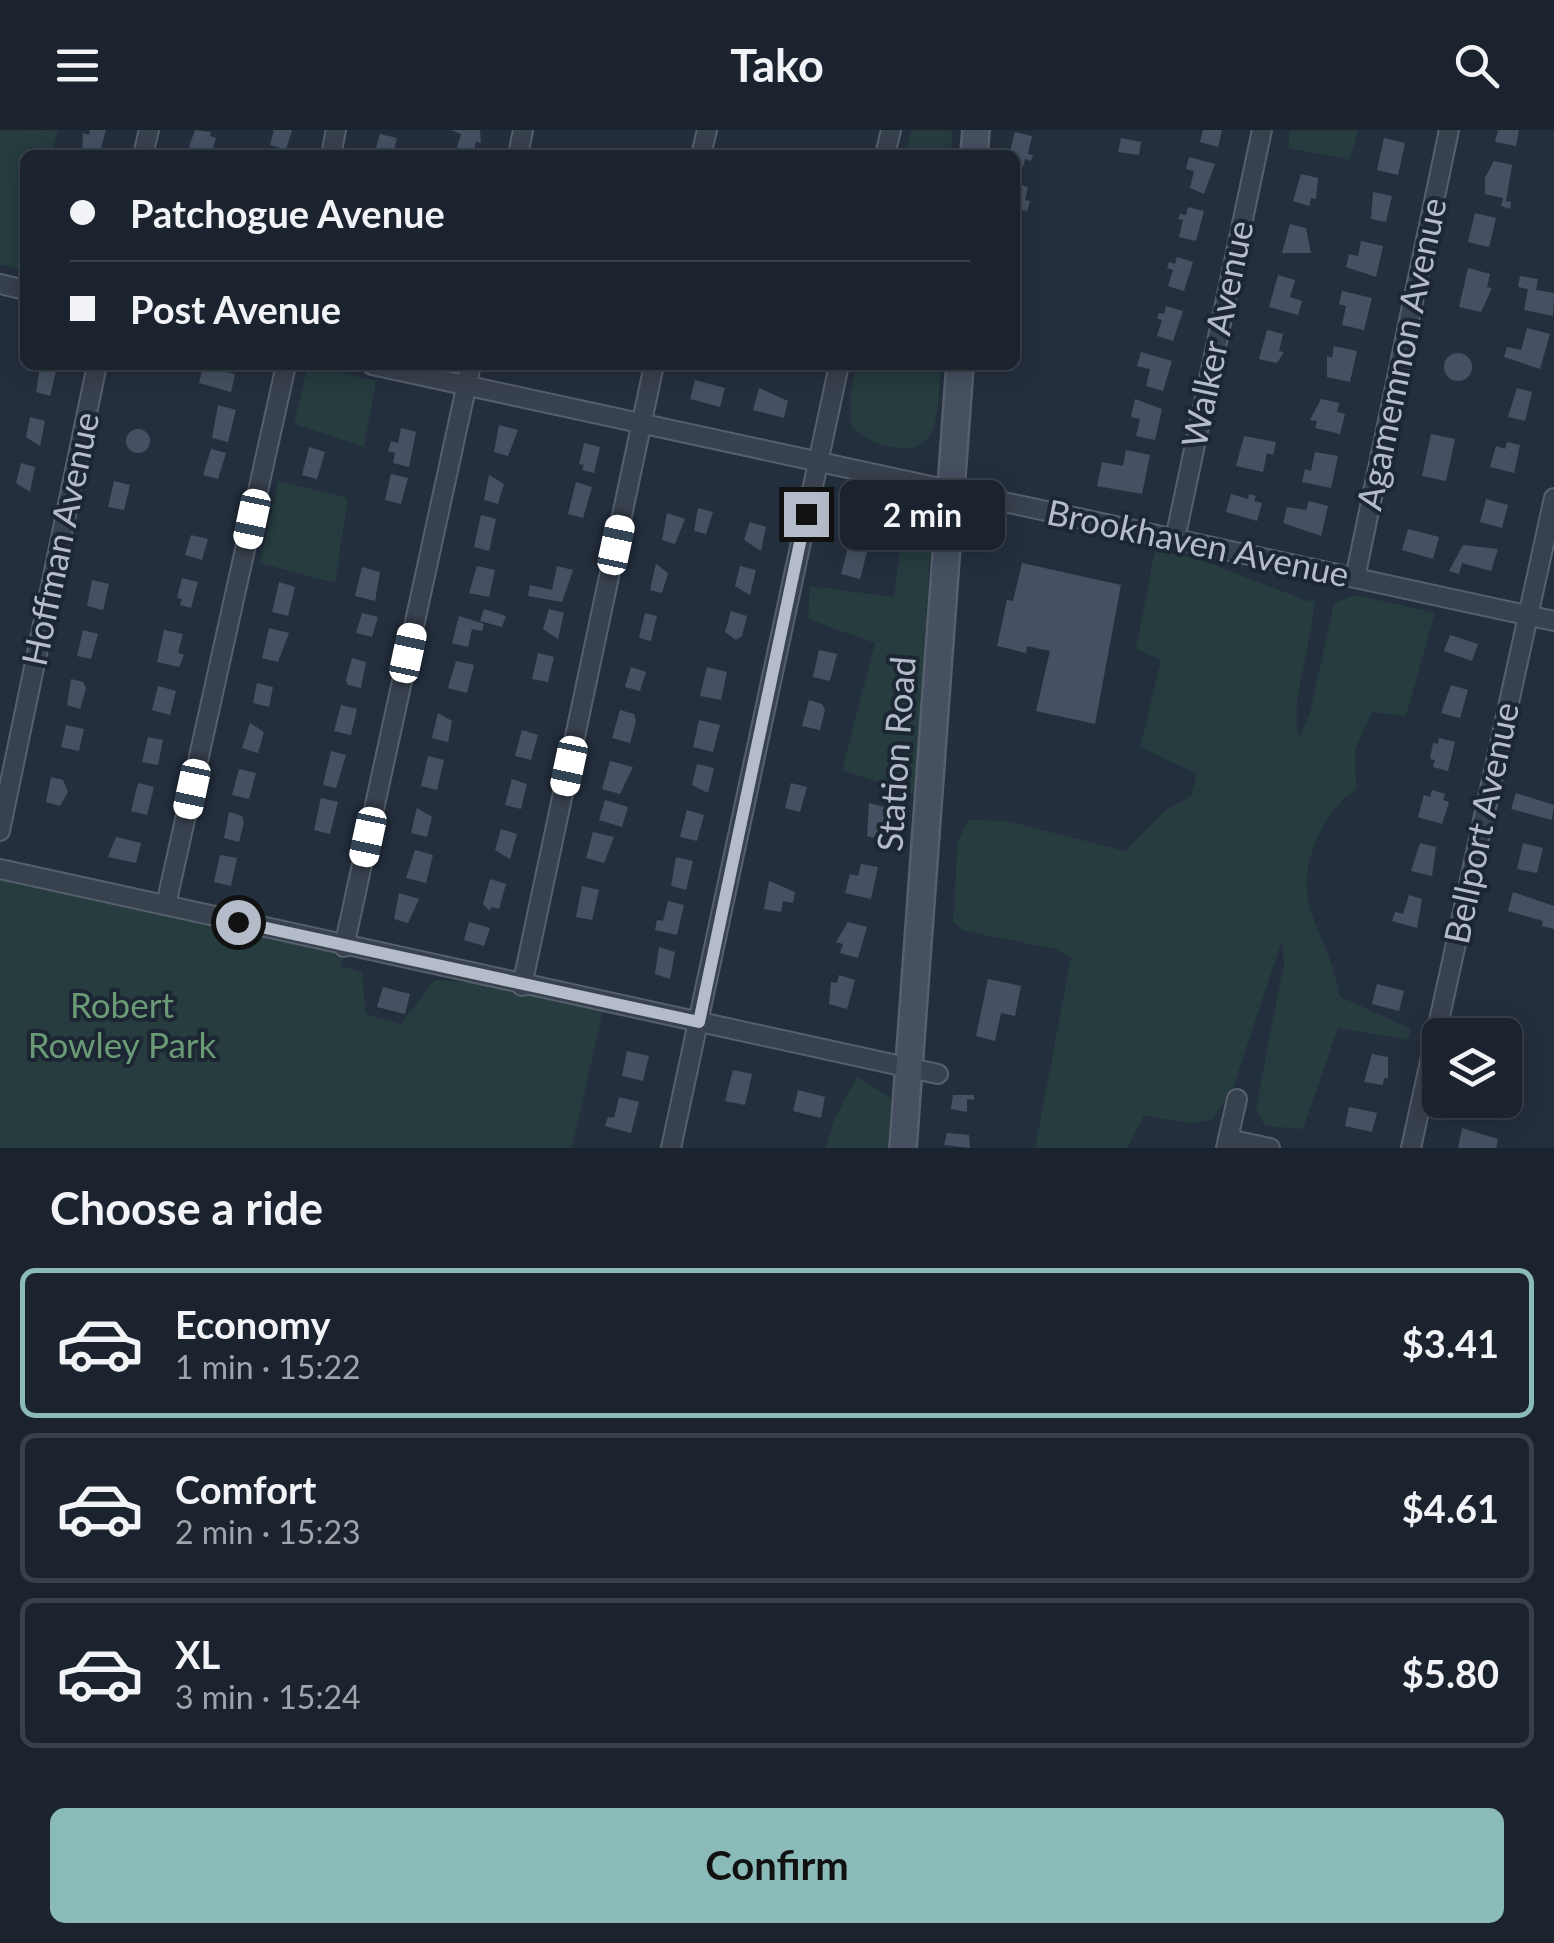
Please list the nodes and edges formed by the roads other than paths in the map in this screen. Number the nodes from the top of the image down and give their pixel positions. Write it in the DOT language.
graph roads {
  1 [pos="1262,130"];
  2 [pos="1449,130"];
  3 [pos="96,370"];
  4 [pos="285,370"];
  5 [pos="396,370"];
  6 [pos="470,370"];
  7 [pos="653,370"];
  8 [pos="837,370"];
  9 [pos="960,370"];
  10 [pos="466,385"];
  11 [pos="642,423"];
  12 [pos="817,461"];
  13 [pos="952,490"];
  14 [pos="1554,498"];
  15 [pos="1175,539"];
  16 [pos="1355,578"];
  17 [pos="1527,615"];
  18 [pos="1554,621"];
  19 [pos="0,832"];
  20 [pos="0,869"];
  21 [pos="166,905"];
  22 [pos="344,947"];
  23 [pos="522,986"];
  24 [pos="699,1022"];
  25 [pos="908,1066"];
  26 [pos="938,1074"];
  27 [pos="1237,1099"];
  28 [pos="1226,1144"];
  29 [pos="670,1148"];
  30 [pos="903,1148"];
  31 [pos="1270,1148"];
  32 [pos="1411,1148"];
  1 -- 15 [label="street, Walker Avenue"];
  2 -- 16 [label="street, Agamemnon Avenue"];
  3 -- 19 [label="street, Hoffman Avenue"];
  4 -- 21 [label="street"];
  5 -- 10 [label="street, Brookhaven Avenue"];
  6 -- 10 [label="street"];
  7 -- 11 [label="street"];
  8 -- 12 [label="street"];
  9 -- 13 [label="main road, Station Road"];
  10 -- 11 [label="street, Brookhaven Avenue"];
  10 -- 22 [label="street"];
  11 -- 12 [label="street, Brookhaven Avenue"];
  11 -- 23 [label="street"];
  12 -- 13 [label="street, Brookhaven Avenue"];
  12 -- 24 [label="street"];
  13 -- 15 [label="street, Brookhaven Avenue"];
  13 -- 25 [label="main road, Station Road"];
  14 -- 17 [label="street, Bellport Avenue"];
  15 -- 16 [label="street, Brookhaven Avenue"];
  16 -- 17 [label="street, Brookhaven Avenue"];
  17 -- 18 [label="street, Brookhaven Avenue"];
  17 -- 32 [label="street, Bellport Avenue"];
  20 -- 21 [label="street"];
  21 -- 22 [label="street"];
  22 -- 23 [label="street"];
  23 -- 24 [label="street"];
  24 -- 25 [label="street"];
  24 -- 29 [label="street"];
  25 -- 26 [label="street"];
  25 -- 30 [label="main road, Station Road"];
  27 -- 28 [label="street"];
  28 -- 31 [label="street"];
}
